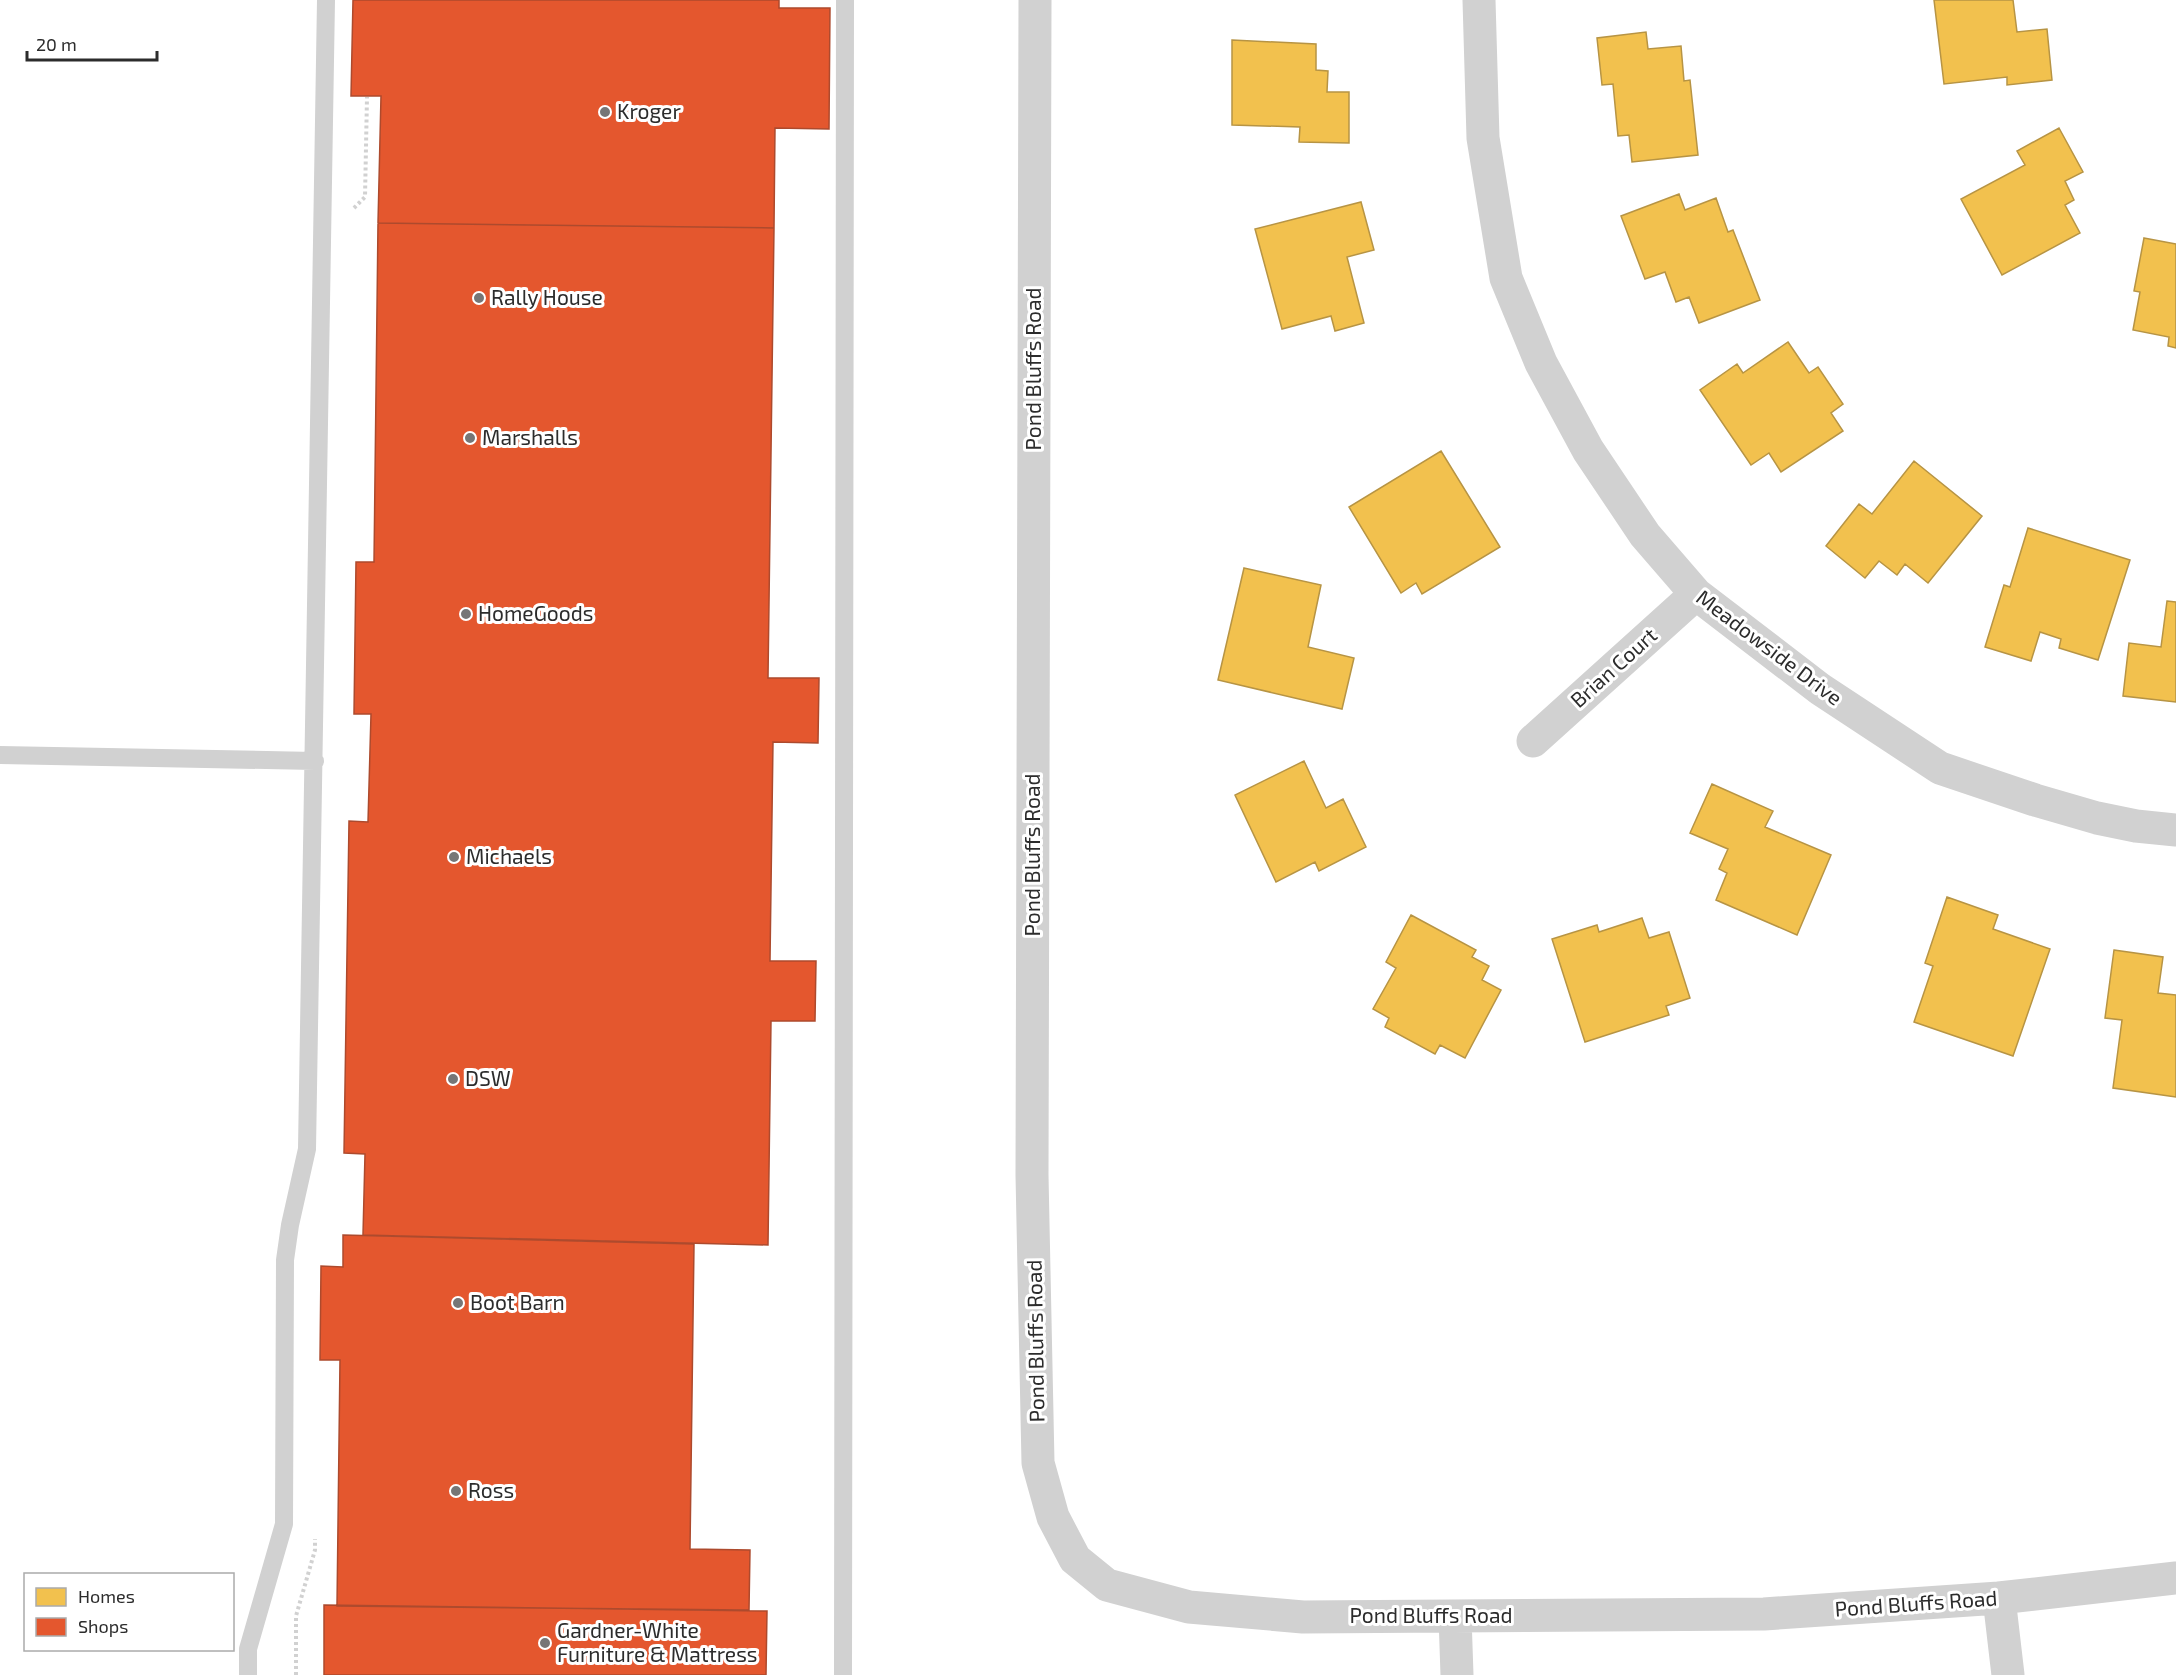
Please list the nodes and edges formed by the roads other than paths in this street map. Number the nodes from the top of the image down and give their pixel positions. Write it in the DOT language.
graph roads {
  1 [pos="326,0"];
  2 [pos="845,0"];
  3 [pos="1035,0"];
  4 [pos="1479,0"];
  5 [pos="1696,594"];
  6 [pos="1533,741"];
  7 [pos="0,755"];
  8 [pos="315,761"];
  9 [pos="2176,830"];
  10 [pos="2176,1578"];
  11 [pos="1999,1598"];
  12 [pos="1455,1616"];
  13 [pos="248,1675"];
  14 [pos="843,1675"];
  15 [pos="1457,1675"];
  16 [pos="2008,1675"];
  1 -- 8 [label="lane"];
  2 -- 14 [label="lane"];
  3 -- 12 [label="street, Pond Bluffs Road"];
  4 -- 5 [label="street, Meadowside Drive"];
  5 -- 6 [label="street, Brian Court"];
  5 -- 9 [label="street, Meadowside Drive"];
  7 -- 8 [label="lane"];
  8 -- 13 [label="lane"];
  10 -- 11 [label="street, Pond Bluffs Road"];
  11 -- 12 [label="street, Pond Bluffs Road"];
  11 -- 16 [label="street"];
  12 -- 15 [label="street"];
}
